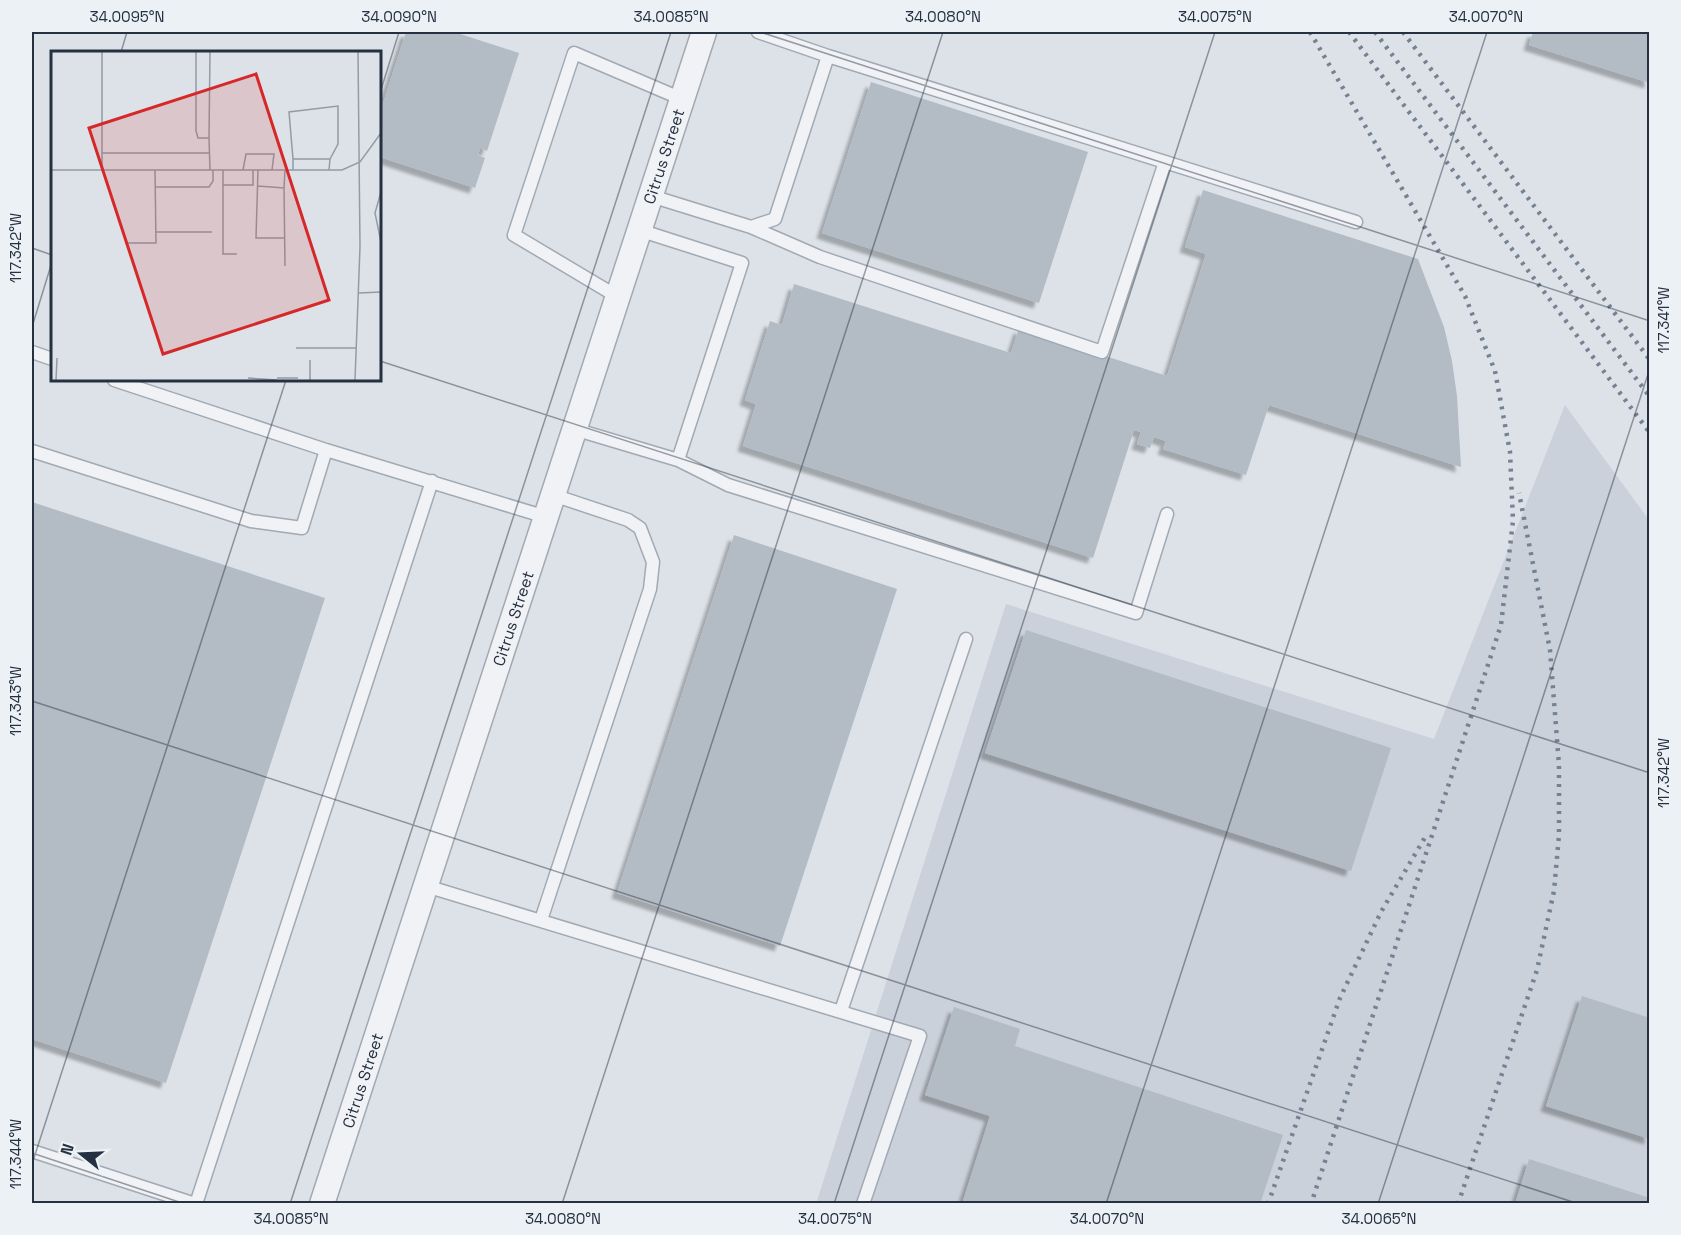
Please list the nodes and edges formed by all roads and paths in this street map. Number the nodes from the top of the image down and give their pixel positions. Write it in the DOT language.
graph roads {
  1 [pos="704,32"];
  2 [pos="758,32"];
  3 [pos="828,56"];
  4 [pos="682,99"];
  5 [pos="1165,162"];
  6 [pos="651,196"];
  7 [pos="1356,222"];
  8 [pos="751,227"];
  9 [pos="639,230"];
  10 [pos="618,297"];
  11 [pos="32,352"];
  12 [pos="51,359"];
  13 [pos="117,381"];
  14 [pos="574,429"];
  15 [pos="327,450"];
  16 [pos="32,452"];
  17 [pos="678,460"];
  18 [pos="432,481"];
  19 [pos="549,506"];
  20 [pos="1167,514"];
  21 [pos="966,639"];
  22 [pos="426,886"];
  23 [pos="542,920"];
  24 [pos="841,1011"];
  25 [pos="32,1151"];
  26 [pos="196,1203"];
  27 [pos="322,1203"];
  28 [pos="863,1203"];
  1 -- 4 [label="street, Citrus Street"];
  2 -- 3 [label="lane"];
  3 -- 5 [label="lane"];
  3 -- 8 [label="lane"];
  4 -- 6 [label="street, Citrus Street"];
  4 -- 10 [label="lane"];
  5 -- 7 [label="lane"];
  5 -- 8 [label="lane"];
  6 -- 8 [label="lane"];
  6 -- 9 [label="street, Citrus Street"];
  9 -- 10 [label="street, Citrus Street"];
  9 -- 17 [label="lane"];
  10 -- 14 [label="street, Citrus Street"];
  11 -- 12 [label="lane"];
  13 -- 15 [label="lane"];
  14 -- 17 [label="lane"];
  14 -- 19 [label="street, Citrus Street"];
  15 -- 16 [label="lane"];
  15 -- 18 [label="lane"];
  17 -- 20 [label="lane"];
  18 -- 19 [label="lane"];
  18 -- 26 [label="lane"];
  19 -- 22 [label="street, Citrus Street"];
  19 -- 23 [label="lane"];
  21 -- 24 [label="lane"];
  22 -- 23 [label="lane"];
  22 -- 27 [label="street, Citrus Street"];
  23 -- 24 [label="lane"];
  24 -- 28 [label="lane"];
  25 -- 26 [label="lane"];
}
